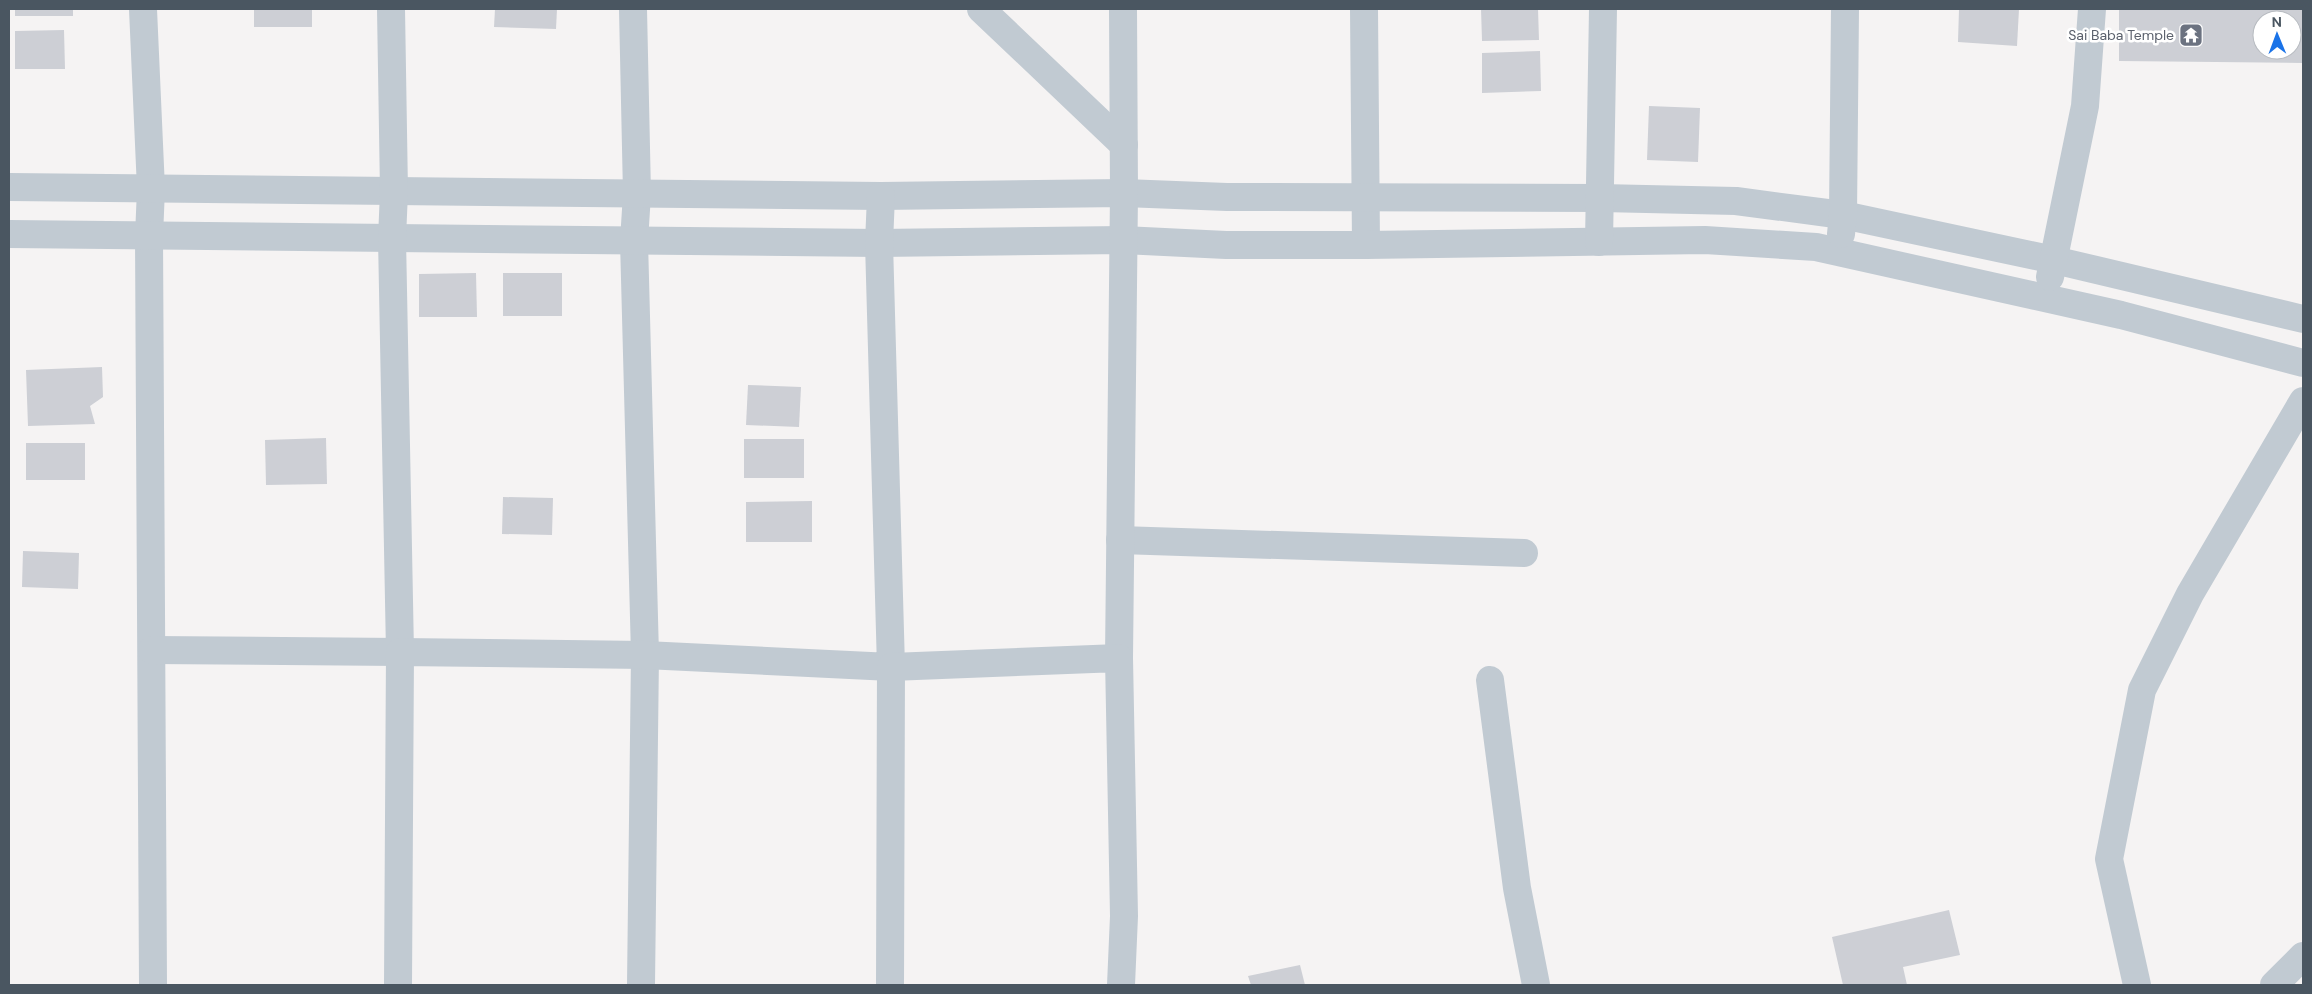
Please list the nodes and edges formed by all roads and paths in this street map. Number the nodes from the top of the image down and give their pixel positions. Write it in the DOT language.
graph roads {
  1 [pos="143,9"];
  2 [pos="391,9"];
  3 [pos="633,9"];
  4 [pos="981,9"];
  5 [pos="1123,9"];
  6 [pos="1364,9"];
  7 [pos="1604,9"];
  8 [pos="1845,9"];
  9 [pos="2092,9"];
  10 [pos="1124,145"];
  11 [pos="9,187"];
  12 [pos="151,189"];
  13 [pos="394,192"];
  14 [pos="1124,193"];
  15 [pos="637,194"];
  16 [pos="881,196"];
  17 [pos="1365,198"];
  18 [pos="1600,198"];
  19 [pos="1843,215"];
  20 [pos="9,234"];
  21 [pos="149,236"];
  22 [pos="392,238"];
  23 [pos="1123,240"];
  24 [pos="634,241"];
  25 [pos="1599,242"];
  26 [pos="879,243"];
  27 [pos="1366,245"];
  28 [pos="1838,252"];
  29 [pos="2054,260"];
  30 [pos="2045,298"];
  31 [pos="2303,319"];
  32 [pos="2303,363"];
  33 [pos="2303,401"];
  34 [pos="1120,540"];
  35 [pos="1524,553"];
  36 [pos="152,650"];
  37 [pos="400,652"];
  38 [pos="645,655"];
  39 [pos="1119,658"];
  40 [pos="891,667"];
  41 [pos="1490,680"];
  42 [pos="2303,956"];
  43 [pos="154,985"];
  44 [pos="398,985"];
  45 [pos="641,985"];
  46 [pos="890,985"];
  47 [pos="1121,985"];
  48 [pos="1536,985"];
  49 [pos="2137,985"];
  50 [pos="2274,985"];
  1 -- 12 [label="street"];
  2 -- 13 [label="street"];
  3 -- 15 [label="street"];
  4 -- 10 [label="street"];
  5 -- 10 [label="street"];
  6 -- 17 [label="street"];
  7 -- 18 [label="street"];
  8 -- 19 [label="street"];
  9 -- 29 [label="street"];
  10 -- 14 [label="street"];
  11 -- 12 [label="street"];
  12 -- 13 [label="street"];
  12 -- 21 [label="street"];
  13 -- 15 [label="street"];
  13 -- 22 [label="street"];
  14 -- 16 [label="street"];
  14 -- 17 [label="street"];
  14 -- 23 [label="street"];
  15 -- 16 [label="street"];
  15 -- 24 [label="street"];
  16 -- 26 [label="street"];
  17 -- 18 [label="street"];
  17 -- 27 [label="street"];
  18 -- 19 [label="street"];
  18 -- 25 [label="street"];
  19 -- 28 [label="street"];
  19 -- 29 [label="street"];
  20 -- 21 [label="street"];
  21 -- 22 [label="street"];
  21 -- 36 [label="street"];
  22 -- 24 [label="street"];
  22 -- 37 [label="street"];
  23 -- 26 [label="street"];
  23 -- 27 [label="street"];
  23 -- 34 [label="street"];
  24 -- 26 [label="street"];
  24 -- 38 [label="street"];
  25 -- 27 [label="street"];
  25 -- 28 [label="street"];
  26 -- 40 [label="street"];
  28 -- 30 [label="street"];
  29 -- 30 [label="street"];
  29 -- 31 [label="street"];
  30 -- 32 [label="street"];
  33 -- 49 [label="street"];
  34 -- 35 [label="street"];
  34 -- 39 [label="street"];
  36 -- 37 [label="street"];
  36 -- 43 [label="street"];
  37 -- 38 [label="street"];
  37 -- 44 [label="street"];
  38 -- 40 [label="street"];
  38 -- 45 [label="street"];
  39 -- 40 [label="street"];
  39 -- 47 [label="street"];
  40 -- 46 [label="street"];
  41 -- 48 [label="street"];
  42 -- 50 [label="street"];
}
